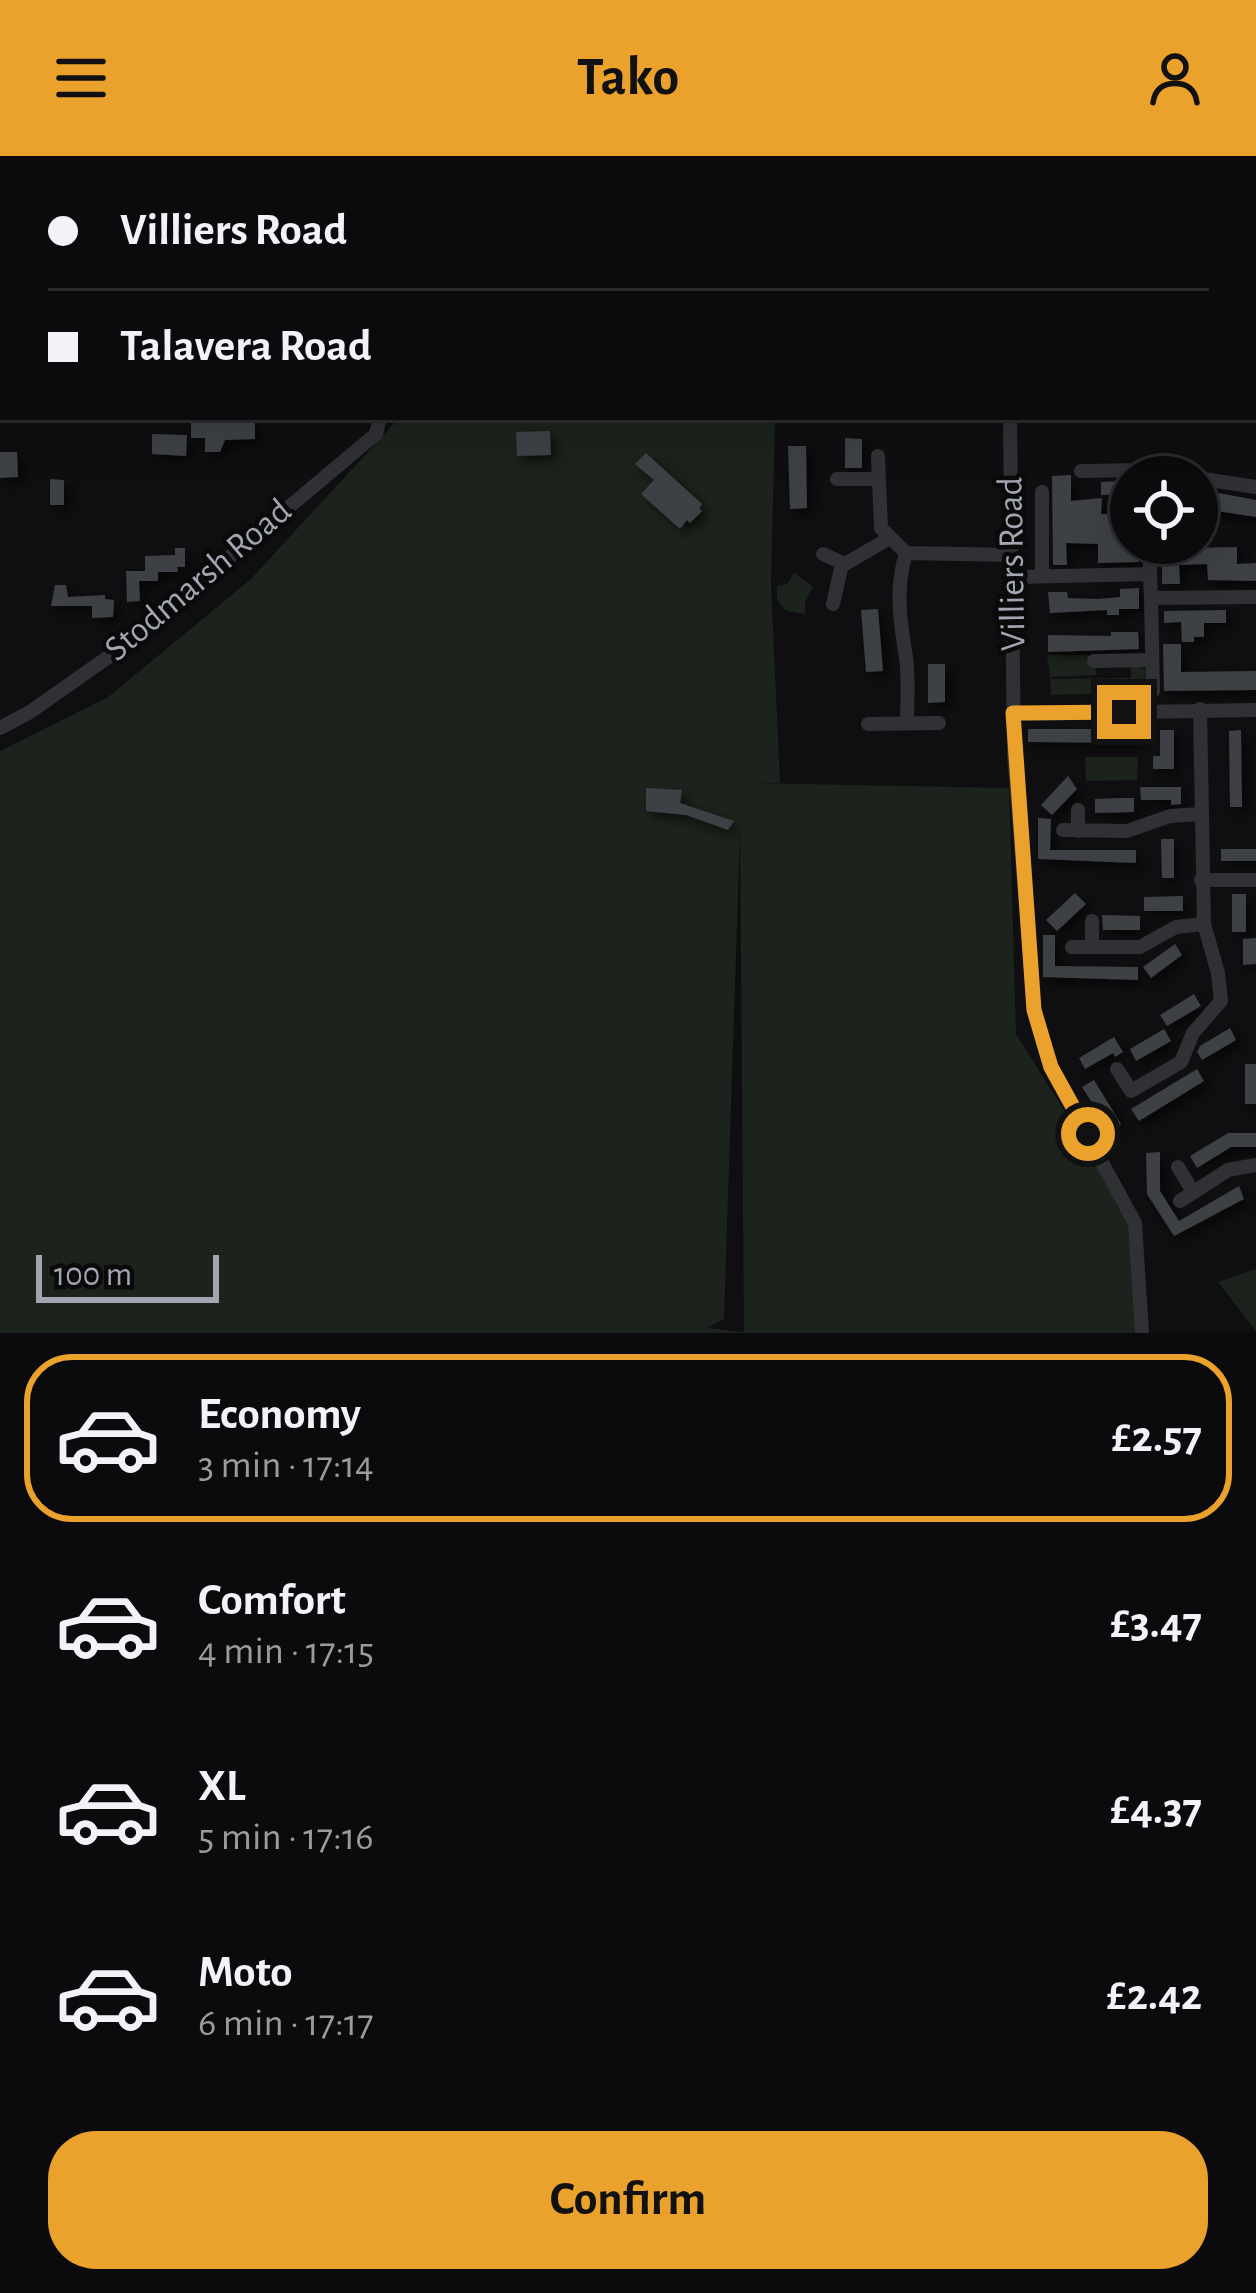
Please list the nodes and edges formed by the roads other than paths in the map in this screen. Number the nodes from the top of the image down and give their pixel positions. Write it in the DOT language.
graph roads {
  1 [pos="379,420"];
  2 [pos="1010,420"];
  3 [pos="878,456"];
  4 [pos="1081,471"];
  5 [pos="1110,471"];
  6 [pos="837,479"];
  7 [pos="878,479"];
  8 [pos="1218,482"];
  9 [pos="1256,488"];
  10 [pos="1042,492"];
  11 [pos="888,539"];
  12 [pos="906,553"];
  13 [pos="823,554"];
  14 [pos="1013,556"];
  15 [pos="842,564"];
  16 [pos="1150,564"];
  17 [pos="1150,574"];
  18 [pos="1042,576"];
  19 [pos="1014,577"];
  20 [pos="1256,597"];
  21 [pos="1151,598"];
  22 [pos="833,604"];
  23 [pos="1152,660"];
  24 [pos="1094,661"];
  25 [pos="1153,691"];
  26 [pos="1200,710"];
  27 [pos="1256,710"];
  28 [pos="1013,713"];
  29 [pos="907,723"];
  30 [pos="939,723"];
  31 [pos="868,724"];
  32 [pos="0,728"];
  33 [pos="1078,810"];
  34 [pos="1201,814"];
  35 [pos="1201,880"];
  36 [pos="1256,880"];
  37 [pos="1092,921"];
  38 [pos="1204,924"];
  39 [pos="1072,947"];
  40 [pos="1092,947"];
  41 [pos="1117,1069"];
  42 [pos="1256,1165"];
  43 [pos="1178,1168"];
  44 [pos="1142,1333"];
  1 -- 32 [label="street, Stodmarsh Road"];
  2 -- 14 [label="street, Villiers Road"];
  3 -- 7 [label="street"];
  4 -- 5 [label="street"];
  6 -- 7 [label="street"];
  7 -- 11 [label="street"];
  8 -- 9 [label="street"];
  10 -- 18 [label="street"];
  11 -- 12 [label="street"];
  11 -- 15 [label="street"];
  12 -- 14 [label="street"];
  12 -- 29 [label="street"];
  13 -- 15 [label="street"];
  14 -- 19 [label="street, Villiers Road"];
  15 -- 22 [label="street"];
  16 -- 17 [label="street"];
  17 -- 18 [label="street"];
  17 -- 21 [label="street"];
  18 -- 19 [label="street"];
  19 -- 28 [label="street, Villiers Road"];
  20 -- 21 [label="street"];
  21 -- 23 [label="street"];
  23 -- 24 [label="street"];
  23 -- 25 [label="street"];
  26 -- 27 [label="street"];
  26 -- 28 [label="street"];
  26 -- 34 [label="street"];
  28 -- 44 [label="street, Villiers Road"];
  29 -- 30 [label="street"];
  29 -- 31 [label="street"];
  33 -- 34 [label="street"];
  34 -- 35 [label="street"];
  35 -- 36 [label="street"];
  35 -- 38 [label="street"];
  37 -- 40 [label="street"];
  38 -- 40 [label="street"];
  38 -- 41 [label="street"];
  39 -- 40 [label="street"];
  42 -- 43 [label="street"];
}
